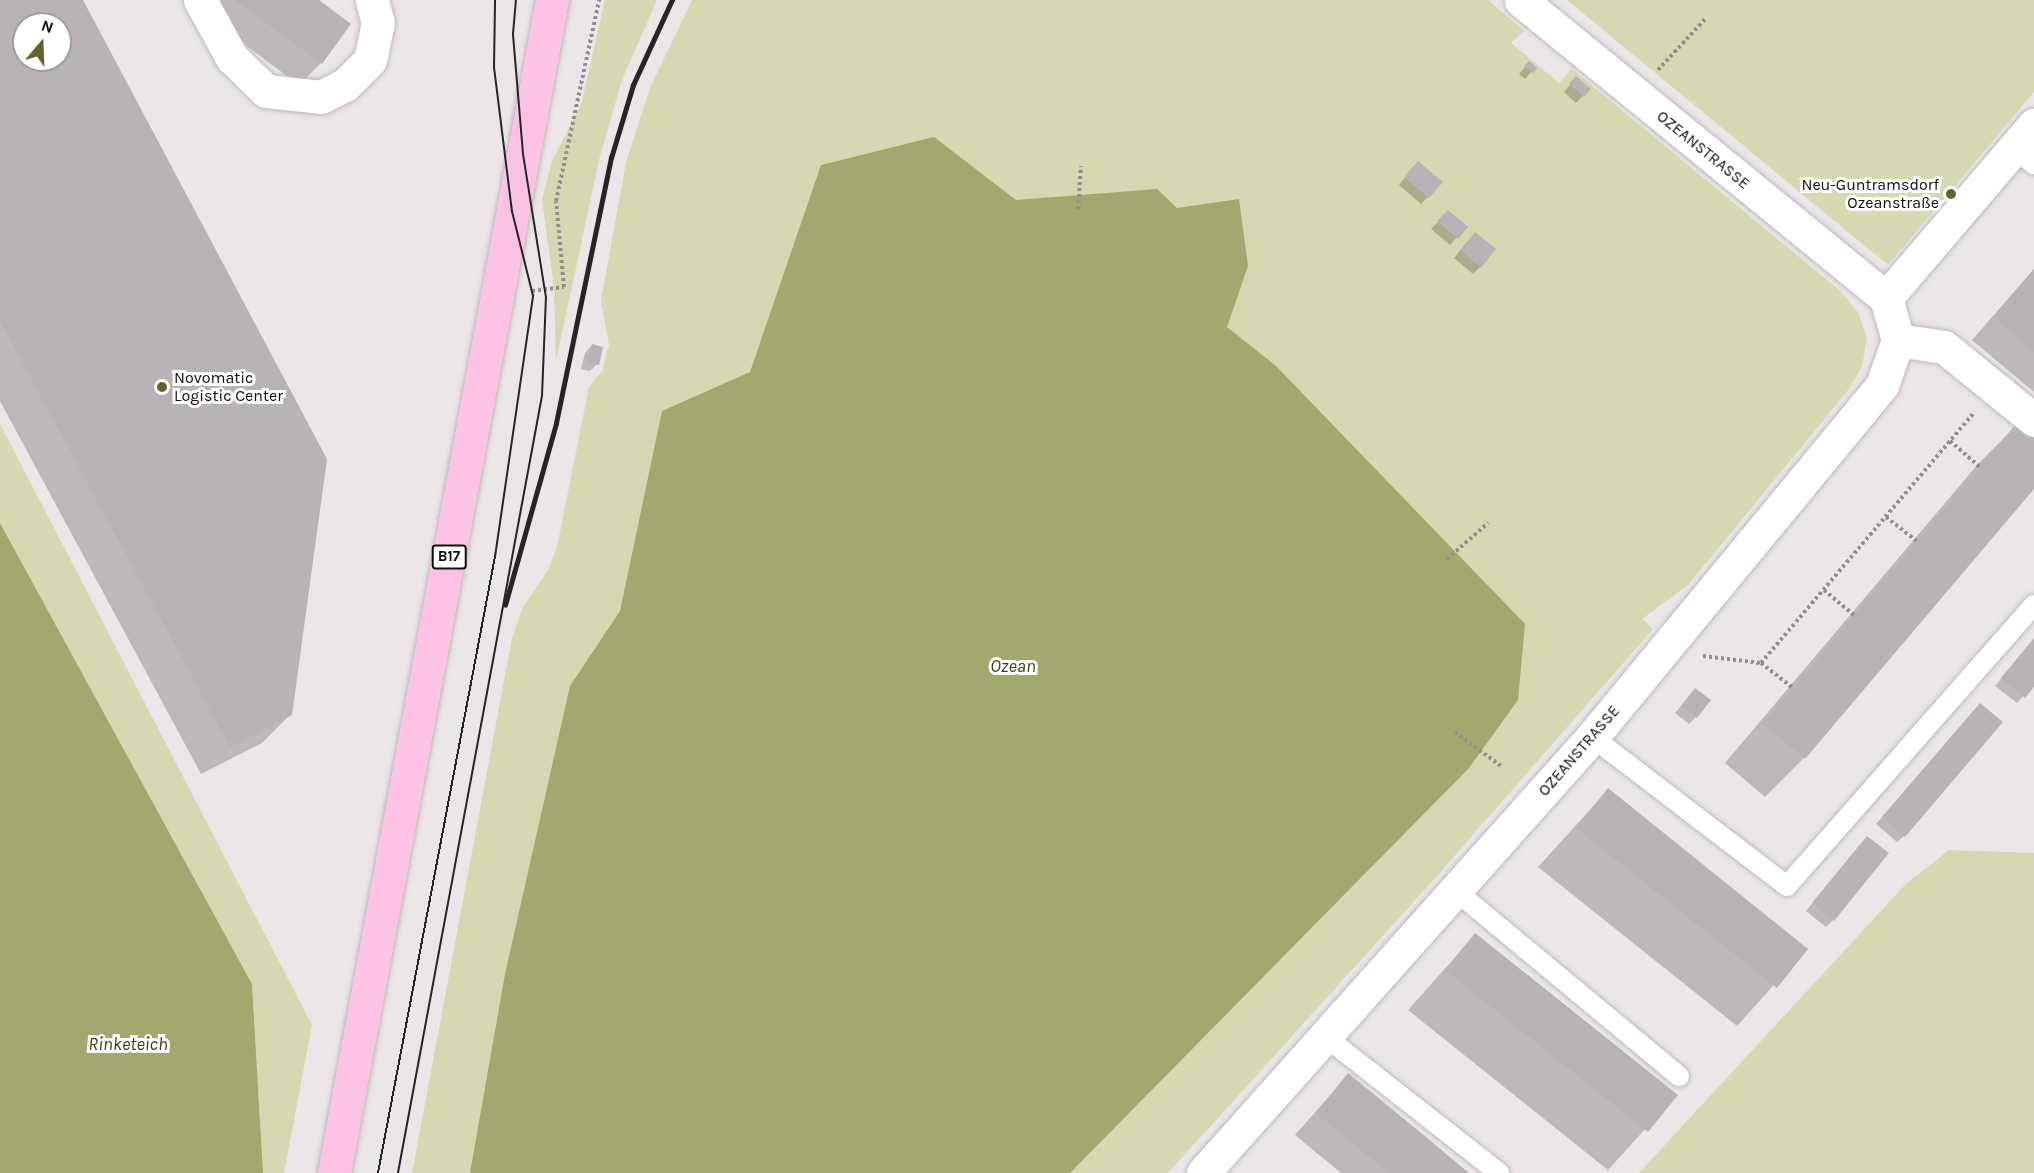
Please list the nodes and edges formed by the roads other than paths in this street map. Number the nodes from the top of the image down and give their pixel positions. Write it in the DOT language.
graph roads {
  1 [pos="200,0"];
  2 [pos="372,0"];
  3 [pos="552,0"];
  4 [pos="1521,0"];
  5 [pos="2028,146"];
  6 [pos="1886,298"];
  7 [pos="1898,340"];
  8 [pos="2034,420"];
  9 [pos="2034,605"];
  10 [pos="1593,737"];
  11 [pos="1456,891"];
  12 [pos="1327,1038"];
  13 [pos="1678,1076"];
  14 [pos="334,1173"];
  15 [pos="1203,1173"];
  16 [pos="1499,1173"];
  1 -- 2 [label="street"];
  3 -- 14 [label="main road, B17"];
  4 -- 6 [label="street, OZEANSTRASSE"];
  5 -- 6 [label="street"];
  6 -- 7 [label="street"];
  7 -- 8 [label="street"];
  7 -- 10 [label="street, OZEANSTRASSE"];
  9 -- 10 [label="lane"];
  10 -- 11 [label="street, OZEANSTRASSE"];
  11 -- 12 [label="street, OZEANSTRASSE"];
  11 -- 13 [label="lane"];
  12 -- 15 [label="street, OZEANSTRASSE"];
  12 -- 16 [label="lane"];
}
